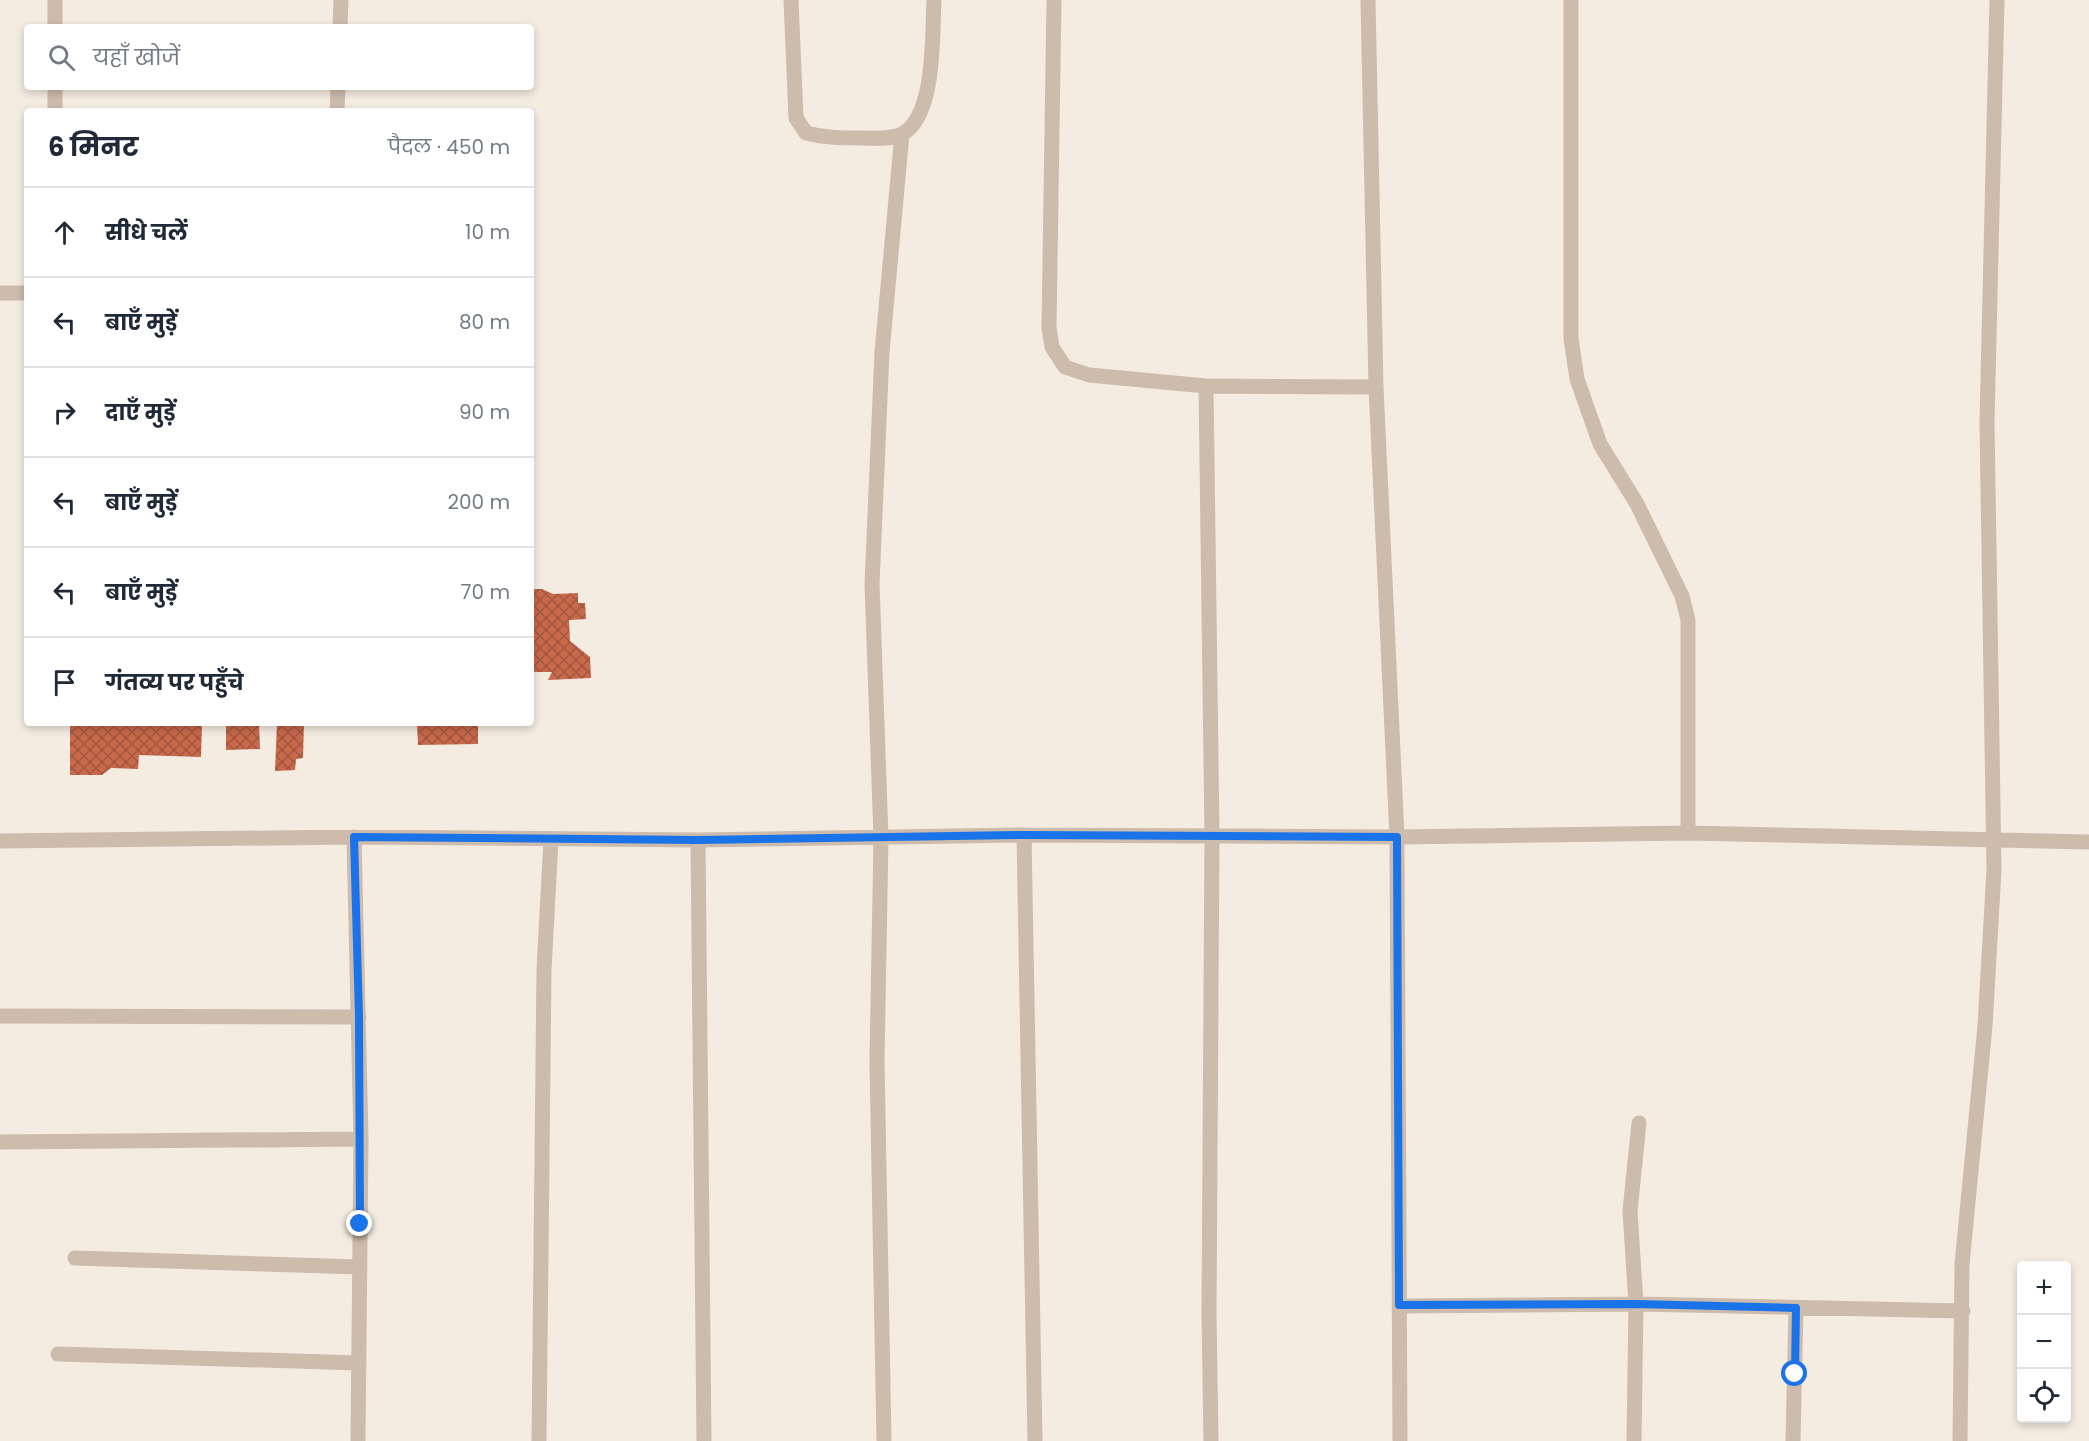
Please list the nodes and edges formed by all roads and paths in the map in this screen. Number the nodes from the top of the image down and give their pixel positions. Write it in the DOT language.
graph roads {
  1 [pos="55,0"];
  2 [pos="341,0"];
  3 [pos="791,0"];
  4 [pos="934,0"];
  5 [pos="1054,0"];
  6 [pos="1368,0"];
  7 [pos="1996,0"];
  8 [pos="1571,2"];
  9 [pos="55,24"];
  10 [pos="340,24"];
  11 [pos="55,90"];
  12 [pos="338,90"];
  13 [pos="55,108"];
  14 [pos="337,108"];
  15 [pos="902,134"];
  16 [pos="0,293"];
  17 [pos="24,293"];
  18 [pos="1206,386"];
  19 [pos="1376,387"];
  20 [pos="1689,833"];
  21 [pos="1024,835"];
  22 [pos="1212,835"];
  23 [pos="354,837"];
  24 [pos="881,837"];
  25 [pos="1397,837"];
  26 [pos="550,839"];
  27 [pos="1993,839"];
  28 [pos="698,840"];
  29 [pos="0,841"];
  30 [pos="2089,843"];
  31 [pos="0,1016"];
  32 [pos="359,1017"];
  33 [pos="1639,1123"];
  34 [pos="361,1139"];
  35 [pos="0,1142"];
  36 [pos="75,1258"];
  37 [pos="360,1267"];
  38 [pos="1636,1304"];
  39 [pos="1399,1305"];
  40 [pos="1796,1308"];
  41 [pos="1963,1311"];
  42 [pos="58,1353"];
  43 [pos="359,1362"];
  44 [pos="358,1441"];
  45 [pos="539,1441"];
  46 [pos="704,1441"];
  47 [pos="884,1441"];
  48 [pos="1035,1441"];
  49 [pos="1211,1441"];
  50 [pos="1400,1441"];
  51 [pos="1634,1441"];
  52 [pos="1793,1441"];
  53 [pos="1960,1441"];
  1 -- 9 [label="street"];
  2 -- 10 [label="street"];
  3 -- 15 [label="street"];
  4 -- 15 [label="street"];
  5 -- 18 [label="street"];
  6 -- 19 [label="street"];
  7 -- 27 [label="street"];
  8 -- 20 [label="street"];
  11 -- 13 [label="street"];
  12 -- 14 [label="street"];
  15 -- 24 [label="street"];
  16 -- 17 [label="street"];
  18 -- 19 [label="street"];
  18 -- 22 [label="street"];
  19 -- 25 [label="street"];
  20 -- 25 [label="street"];
  20 -- 27 [label="street"];
  21 -- 22 [label="street"];
  21 -- 24 [label="street"];
  21 -- 48 [label="street"];
  22 -- 25 [label="street"];
  22 -- 49 [label="street"];
  23 -- 26 [label="street"];
  23 -- 29 [label="street"];
  23 -- 32 [label="street"];
  24 -- 28 [label="street"];
  24 -- 47 [label="street"];
  25 -- 39 [label="street"];
  26 -- 28 [label="street"];
  26 -- 45 [label="street"];
  27 -- 30 [label="street"];
  27 -- 41 [label="street"];
  28 -- 46 [label="street"];
  31 -- 32 [label="street"];
  32 -- 34 [label="street"];
  33 -- 38 [label="street"];
  34 -- 35 [label="street"];
  34 -- 37 [label="street"];
  36 -- 37 [label="street"];
  37 -- 43 [label="street"];
  38 -- 39 [label="street"];
  38 -- 40 [label="street"];
  38 -- 51 [label="street"];
  39 -- 50 [label="street"];
  40 -- 41 [label="street"];
  40 -- 52 [label="street"];
  41 -- 53 [label="street"];
  42 -- 43 [label="street"];
  43 -- 44 [label="street"];
}
